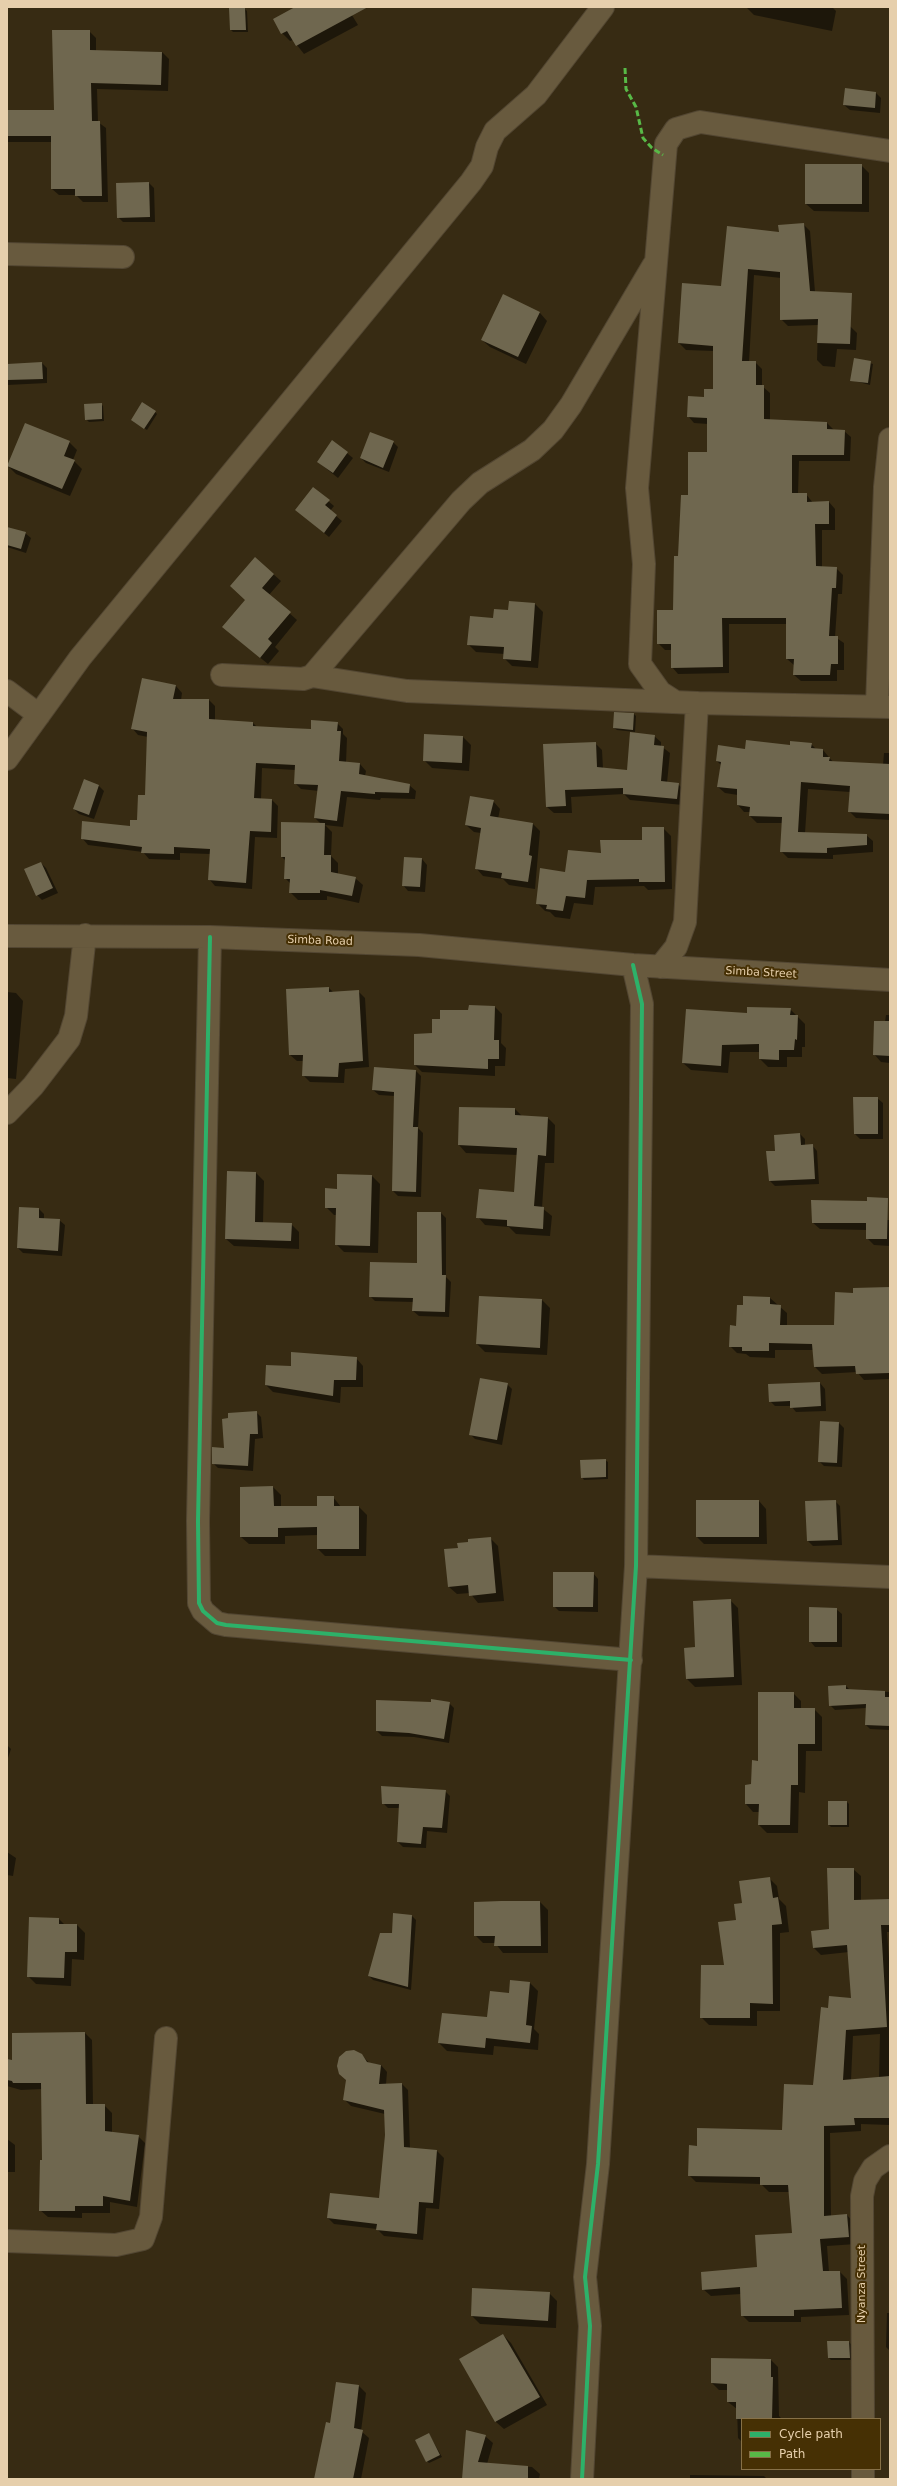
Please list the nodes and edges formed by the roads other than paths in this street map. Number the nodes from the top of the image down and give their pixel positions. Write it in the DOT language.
graph roads {
  1 [pos="603,7"];
  2 [pos="890,151"];
  3 [pos="7,254"];
  4 [pos="123,257"];
  5 [pos="656,261"];
  6 [pos="890,439"];
  7 [pos="888,487"];
  8 [pos="222,675"];
  9 [pos="312,676"];
  10 [pos="7,690"];
  11 [pos="674,701"];
  12 [pos="697,703"];
  13 [pos="884,707"];
  14 [pos="39,715"];
  15 [pos="7,759"];
  16 [pos="85,935"];
  17 [pos="7,936"];
  18 [pos="210,937"];
  19 [pos="633,965"];
  20 [pos="660,967"];
  21 [pos="890,980"];
  22 [pos="7,1113"];
  23 [pos="636,1566"];
  24 [pos="890,1577"];
  25 [pos="631,1660"];
  26 [pos="166,2038"];
  27 [pos="887,2157"];
  28 [pos="7,2241"];
  29 [pos="862,2418"];
  30 [pos="582,2479"];
  1 -- 14 [label="street"];
  2 -- 5 [label="street"];
  3 -- 4 [label="street"];
  5 -- 9 [label="street"];
  5 -- 11 [label="street"];
  6 -- 7 [label="street"];
  7 -- 13 [label="street"];
  8 -- 9 [label="street"];
  9 -- 11 [label="street"];
  10 -- 14 [label="street"];
  11 -- 12 [label="street"];
  12 -- 13 [label="street"];
  12 -- 20 [label="street"];
  14 -- 15 [label="street"];
  16 -- 17 [label="street, Simba Road"];
  16 -- 18 [label="street, Simba Road"];
  16 -- 22 [label="street"];
  18 -- 19 [label="street, Simba Road"];
  18 -- 25 [label="street"];
  19 -- 20 [label="street, Simba Street"];
  19 -- 23 [label="street"];
  20 -- 21 [label="street, Simba Street"];
  23 -- 24 [label="street"];
  23 -- 25 [label="street"];
  25 -- 30 [label="street"];
  26 -- 28 [label="street"];
  27 -- 29 [label="street, Nyanza Street"];
}
